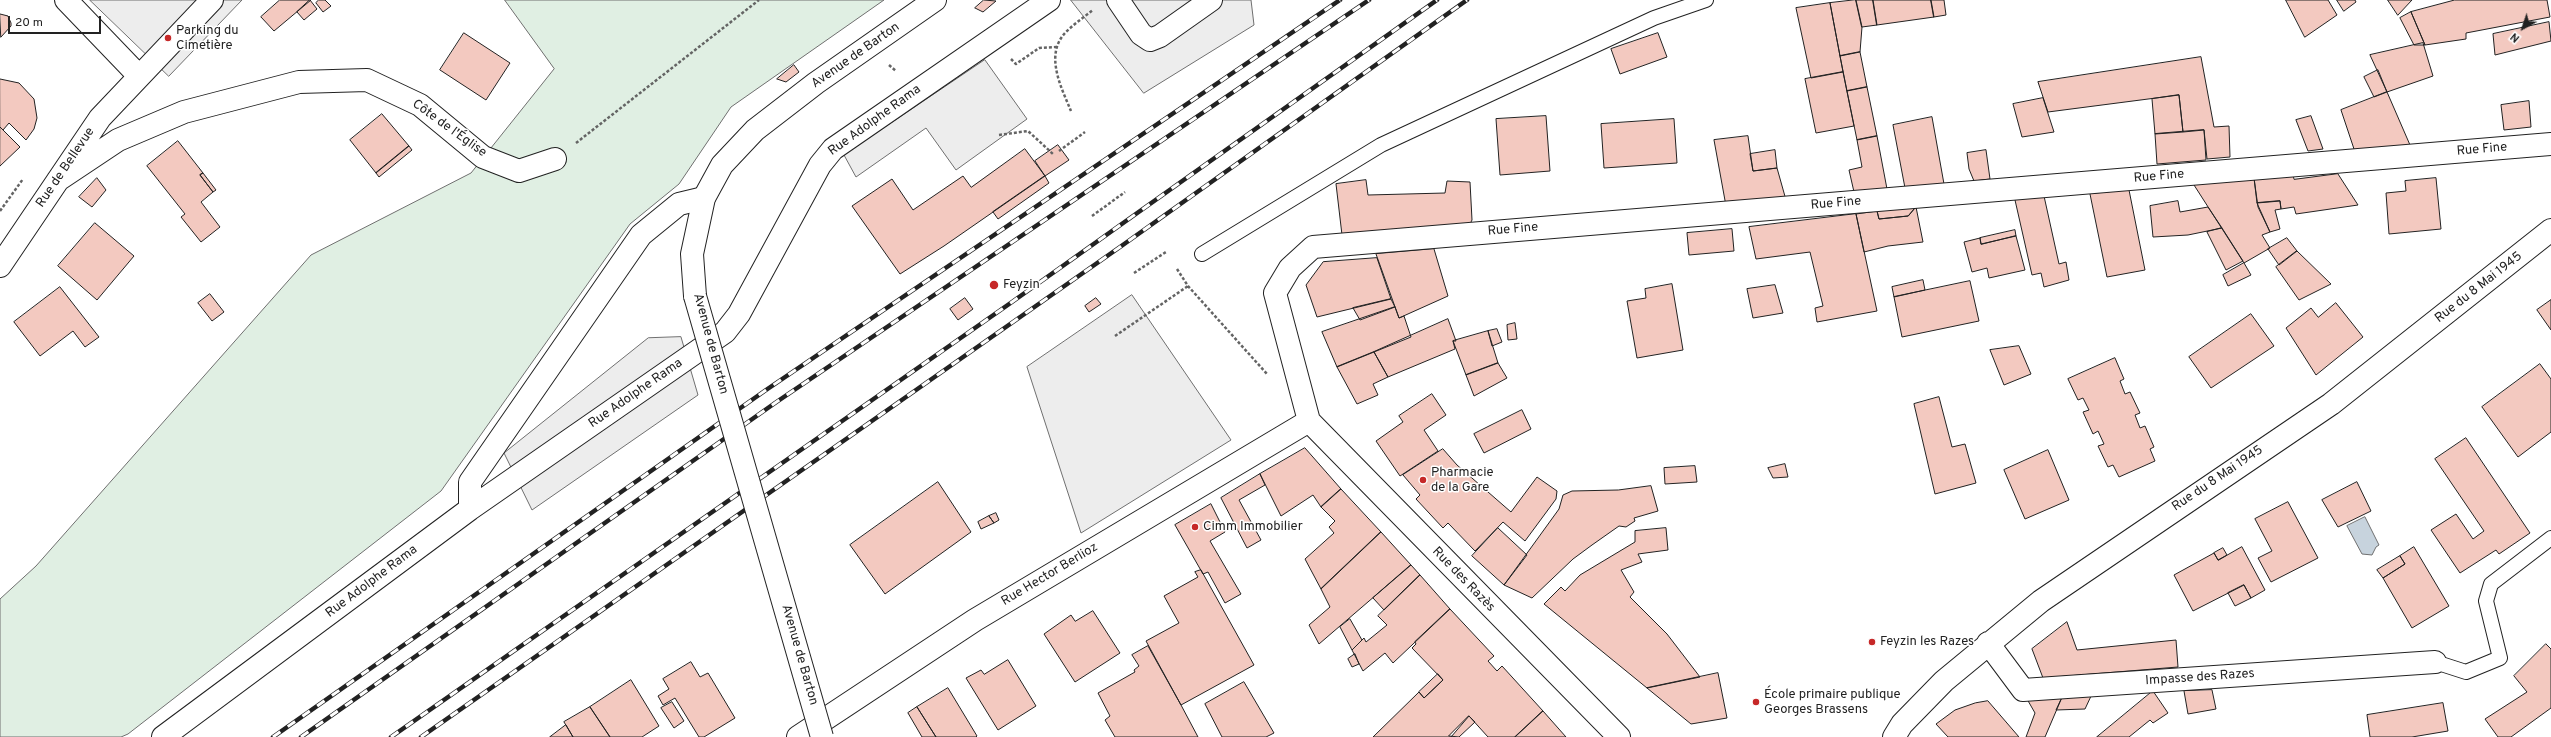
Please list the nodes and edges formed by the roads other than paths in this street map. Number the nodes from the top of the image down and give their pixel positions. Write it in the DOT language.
graph roads {
  1 [pos="66,0"];
  2 [pos="212,0"];
  3 [pos="935,0"];
  4 [pos="1049,0"];
  5 [pos="1118,0"];
  6 [pos="1211,0"];
  7 [pos="1706,0"];
  8 [pos="140,76"];
  9 [pos="2551,144"];
  10 [pos="555,159"];
  11 [pos="58,180"];
  12 [pos="704,198"];
  13 [pos="2551,230"];
  14 [pos="1202,254"];
  15 [pos="0,266"];
  16 [pos="1309,421"];
  17 [pos="470,509"];
  18 [pos="2551,538"];
  19 [pos="1988,644"];
  20 [pos="2436,662"];
  21 [pos="163,737"];
  22 [pos="798,737"];
  23 [pos="822,737"];
  24 [pos="1619,737"];
  25 [pos="1894,737"];
  1 -- 8 [label="street"];
  2 -- 8 [label="street, Rue de Bellevue"];
  3 -- 12 [label="street, Avenue de Barton"];
  4 -- 17 [label="street, Rue Adolphe Rama"];
  5 -- 6 [label="street"];
  7 -- 14 [label="lane"];
  8 -- 11 [label="street, Rue de Bellevue"];
  9 -- 16 [label="street, Rue Fine"];
  10 -- 11 [label="street, Côte de l'Église"];
  11 -- 15 [label="street, Rue de Bellevue"];
  12 -- 17 [label="street"];
  12 -- 23 [label="street, Avenue de Barton, bridge"];
  13 -- 19 [label="street, Rue du 8 Mai 1945"];
  16 -- 22 [label="street, Rue Hector Berlioz"];
  16 -- 24 [label="street, Rue des Razès"];
  17 -- 21 [label="street, Rue Adolphe Rama"];
  18 -- 20 [label="lane"];
  19 -- 20 [label="street, Impasse des Razes"];
  19 -- 25 [label="street, Rue du 8 Mai 1945"];
}
